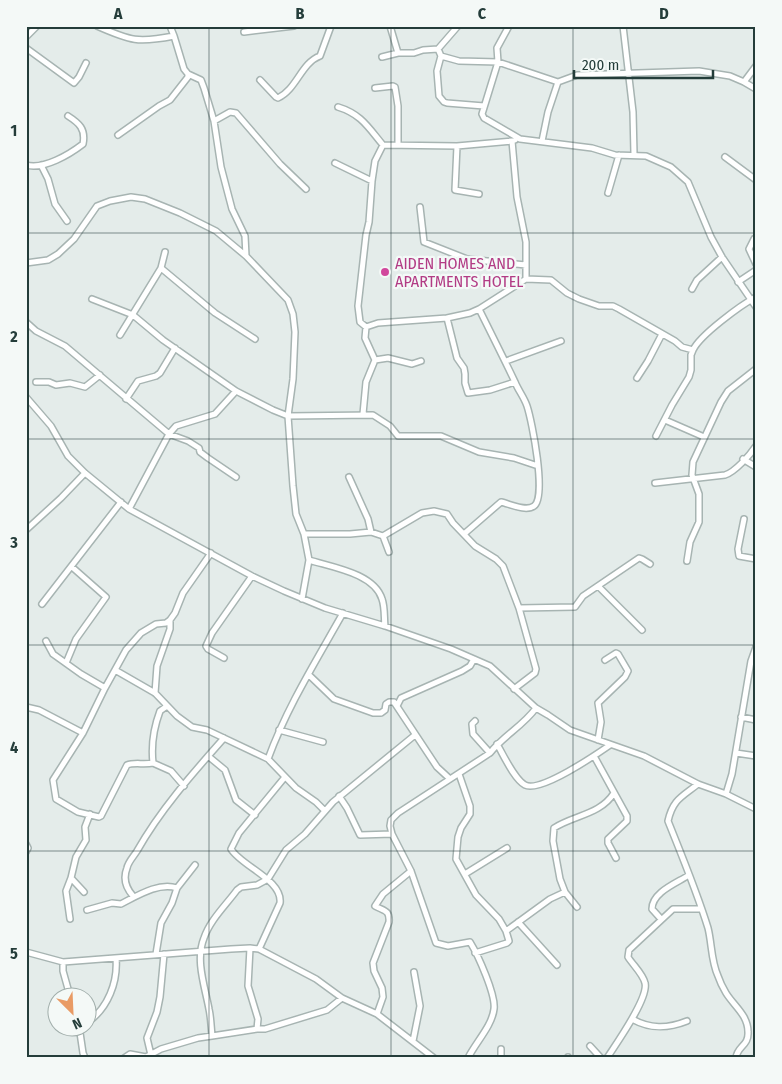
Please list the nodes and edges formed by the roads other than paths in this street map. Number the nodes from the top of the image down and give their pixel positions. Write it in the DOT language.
graph roads {
  1 [pos="37,26"];
  2 [pos="97,26"];
  3 [pos="170,26"];
  4 [pos="294,26"];
  5 [pos="332,26"];
  6 [pos="390,26"];
  7 [pos="458,26"];
  8 [pos="509,26"];
  9 [pos="623,26"];
  10 [pos="244,32"];
  11 [pos="174,36"];
  12 [pos="26,37"];
  13 [pos="26,48"];
  14 [pos="438,49"];
  15 [pos="398,52"];
  16 [pos="441,56"];
  17 [pos="382,58"];
  18 [pos="498,62"];
  19 [pos="86,63"];
  20 [pos="756,66"];
  21 [pos="629,72"];
  22 [pos="188,74"];
  23 [pos="260,80"];
  24 [pos="558,82"];
  25 [pos="744,82"];
  26 [pos="375,88"];
  27 [pos="756,90"];
  28 [pos="484,106"];
  29 [pos="338,107"];
  30 [pos="68,116"];
  31 [pos="214,121"];
  32 [pos="118,135"];
  33 [pos="520,139"];
  34 [pos="512,141"];
  35 [pos="542,141"];
  36 [pos="398,144"];
  37 [pos="383,145"];
  38 [pos="457,146"];
  39 [pos="634,154"];
  40 [pos="619,155"];
  41 [pos="725,157"];
  42 [pos="335,163"];
  43 [pos="26,165"];
  44 [pos="41,165"];
  45 [pos="756,180"];
  46 [pos="372,182"];
  47 [pos="306,189"];
  48 [pos="608,193"];
  49 [pos="479,194"];
  50 [pos="420,207"];
  51 [pos="67,221"];
  52 [pos="754,239"];
  53 [pos="166,252"];
  54 [pos="246,256"];
  55 [pos="722,257"];
  56 [pos="26,263"];
  57 [pos="756,264"];
  58 [pos="526,265"];
  59 [pos="161,268"];
  60 [pos="756,270"];
  61 [pos="526,279"];
  62 [pos="738,282"];
  63 [pos="692,289"];
  64 [pos="92,299"];
  65 [pos="753,299"];
  66 [pos="756,307"];
  67 [pos="479,309"];
  68 [pos="133,315"];
  69 [pos="448,318"];
  70 [pos="26,322"];
  71 [pos="366,327"];
  72 [pos="662,334"];
  73 [pos="120,335"];
  74 [pos="254,339"];
  75 [pos="562,341"];
  76 [pos="175,348"];
  77 [pos="693,350"];
  78 [pos="374,360"];
  79 [pos="421,361"];
  80 [pos="506,361"];
  81 [pos="756,369"];
  82 [pos="100,375"];
  83 [pos="637,378"];
  84 [pos="36,382"];
  85 [pos="515,382"];
  86 [pos="236,391"];
  87 [pos="26,397"];
  88 [pos="126,399"];
  89 [pos="364,414"];
  90 [pos="288,416"];
  91 [pos="665,420"];
  92 [pos="168,434"];
  93 [pos="656,436"];
  94 [pos="704,437"];
  95 [pos="756,446"];
  96 [pos="743,459"];
  97 [pos="538,466"];
  98 [pos="756,467"];
  99 [pos="85,473"];
  100 [pos="349,476"];
  101 [pos="236,477"];
  102 [pos="695,479"];
  103 [pos="655,483"];
  104 [pos="121,502"];
  105 [pos="129,509"];
  106 [pos="744,519"];
  107 [pos="26,530"];
  108 [pos="371,532"];
  109 [pos="304,534"];
  110 [pos="464,534"];
  111 [pos="383,536"];
  112 [pos="389,552"];
  113 [pos="211,553"];
  114 [pos="756,559"];
  115 [pos="309,560"];
  116 [pos="687,561"];
  117 [pos="650,564"];
  118 [pos="72,567"];
  119 [pos="252,576"];
  120 [pos="599,587"];
  121 [pos="302,599"];
  122 [pos="42,604"];
  123 [pos="519,608"];
  124 [pos="343,613"];
  125 [pos="170,620"];
  126 [pos="385,626"];
  127 [pos="642,630"];
  128 [pos="46,641"];
  129 [pos="756,647"];
  130 [pos="224,658"];
  131 [pos="474,659"];
  132 [pos="605,660"];
  133 [pos="66,663"];
  134 [pos="116,670"];
  135 [pos="309,675"];
  136 [pos="105,688"];
  137 [pos="514,689"];
  138 [pos="155,693"];
  139 [pos="167,706"];
  140 [pos="397,706"];
  141 [pos="26,707"];
  142 [pos="536,708"];
  143 [pos="741,717"];
  144 [pos="756,720"];
  145 [pos="475,722"];
  146 [pos="279,730"];
  147 [pos="83,733"];
  148 [pos="415,735"];
  149 [pos="224,738"];
  150 [pos="598,740"];
  151 [pos="323,742"];
  152 [pos="497,744"];
  153 [pos="610,744"];
  154 [pos="490,753"];
  155 [pos="736,754"];
  156 [pos="208,756"];
  157 [pos="594,756"];
  158 [pos="756,756"];
  159 [pos="268,759"];
  160 [pos="152,763"];
  161 [pos="459,774"];
  162 [pos="285,777"];
  163 [pos="450,779"];
  164 [pos="698,784"];
  165 [pos="184,786"];
  166 [pos="614,793"];
  167 [pos="726,794"];
  168 [pos="339,796"];
  169 [pos="756,809"];
  170 [pos="324,811"];
  171 [pos="90,814"];
  172 [pos="255,814"];
  173 [pos="392,834"];
  174 [pos="26,844"];
  175 [pos="507,848"];
  176 [pos="26,852"];
  177 [pos="616,858"];
  178 [pos="195,865"];
  179 [pos="411,871"];
  180 [pos="465,874"];
  181 [pos="689,875"];
  182 [pos="71,878"];
  183 [pos="268,879"];
  184 [pos="178,888"];
  185 [pos="84,892"];
  186 [pos="565,892"];
  187 [pos="133,896"];
  188 [pos="578,907"];
  189 [pos="701,909"];
  190 [pos="87,910"];
  191 [pos="661,919"];
  192 [pos="70,920"];
  193 [pos="518,922"];
  194 [pos="506,931"];
  195 [pos="250,948"];
  196 [pos="259,950"];
  197 [pos="26,952"];
  198 [pos="200,952"];
  199 [pos="475,953"];
  200 [pos="156,954"];
  201 [pos="164,954"];
  202 [pos="116,958"];
  203 [pos="62,962"];
  204 [pos="556,965"];
  205 [pos="414,972"];
  206 [pos="67,986"];
  207 [pos="342,998"];
  208 [pos="98,1013"];
  209 [pos="377,1014"];
  210 [pos="632,1019"];
  211 [pos="687,1021"];
  212 [pos="257,1028"];
  213 [pos="81,1036"];
  214 [pos="212,1036"];
  215 [pos="413,1041"];
  216 [pos="590,1046"];
  217 [pos="501,1049"];
  218 [pos="151,1055"];
  219 [pos="82,1056"];
  220 [pos="124,1058"];
  221 [pos="434,1058"];
  222 [pos="468,1058"];
  223 [pos="501,1058"];
  224 [pos="601,1058"];
  225 [pos="607,1058"];
  226 [pos="736,1058"];
  1 -- 12 [label="street"];
  2 -- 11 [label="street"];
  3 -- 11 [label="street"];
  4 -- 10 [label="street"];
  5 -- 23 [label="street"];
  6 -- 15 [label="street"];
  7 -- 14 [label="street"];
  8 -- 18 [label="street"];
  9 -- 21 [label="street"];
  11 -- 22 [label="street"];
  13 -- 19 [label="street"];
  14 -- 15 [label="street"];
  14 -- 16 [label="street"];
  15 -- 17 [label="street"];
  16 -- 18 [label="street"];
  16 -- 28 [label="street"];
  18 -- 24 [label="street"];
  18 -- 28 [label="street"];
  20 -- 25 [label="street"];
  21 -- 24 [label="street"];
  21 -- 25 [label="street"];
  21 -- 39 [label="street"];
  22 -- 31 [label="street"];
  22 -- 32 [label="street"];
  24 -- 35 [label="street"];
  25 -- 27 [label="street"];
  26 -- 36 [label="street"];
  28 -- 33 [label="street"];
  29 -- 37 [label="street"];
  30 -- 44 [label="street"];
  31 -- 47 [label="street"];
  31 -- 54 [label="street"];
  33 -- 34 [label="street"];
  33 -- 35 [label="street"];
  34 -- 38 [label="street"];
  34 -- 58 [label="street"];
  35 -- 40 [label="street"];
  36 -- 37 [label="street"];
  36 -- 38 [label="street"];
  37 -- 46 [label="street"];
  38 -- 49 [label="street"];
  39 -- 40 [label="street"];
  39 -- 55 [label="street"];
  40 -- 48 [label="street"];
  41 -- 45 [label="street"];
  42 -- 46 [label="street"];
  43 -- 44 [label="street"];
  44 -- 51 [label="street"];
  46 -- 71 [label="street"];
  50 -- 58 [label="street"];
  52 -- 57 [label="street"];
  53 -- 59 [label="street"];
  54 -- 56 [label="street"];
  54 -- 90 [label="street"];
  55 -- 62 [label="street"];
  55 -- 63 [label="street"];
  58 -- 61 [label="street"];
  59 -- 68 [label="street"];
  59 -- 74 [label="street"];
  60 -- 62 [label="street"];
  61 -- 67 [label="street"];
  61 -- 72 [label="street"];
  62 -- 65 [label="street"];
  64 -- 68 [label="street"];
  65 -- 66 [label="street"];
  65 -- 77 [label="street"];
  67 -- 69 [label="street"];
  67 -- 80 [label="street"];
  68 -- 73 [label="street"];
  68 -- 76 [label="street"];
  69 -- 71 [label="street"];
  69 -- 85 [label="street"];
  70 -- 82 [label="street"];
  71 -- 78 [label="street"];
  72 -- 77 [label="street"];
  72 -- 83 [label="street"];
  75 -- 80 [label="street"];
  76 -- 86 [label="street"];
  76 -- 88 [label="street"];
  77 -- 91 [label="street"];
  78 -- 79 [label="street"];
  78 -- 89 [label="street"];
  80 -- 85 [label="street"];
  81 -- 94 [label="street"];
  82 -- 84 [label="street"];
  82 -- 88 [label="street"];
  85 -- 97 [label="street"];
  86 -- 90 [label="street"];
  86 -- 92 [label="street"];
  87 -- 99 [label="street"];
  88 -- 92 [label="street"];
  89 -- 90 [label="street"];
  89 -- 97 [label="street"];
  90 -- 109 [label="street"];
  91 -- 93 [label="street"];
  91 -- 94 [label="street"];
  92 -- 101 [label="street"];
  92 -- 105 [label="street"];
  94 -- 102 [label="street"];
  95 -- 96 [label="street"];
  96 -- 98 [label="street"];
  96 -- 102 [label="street"];
  97 -- 110 [label="street"];
  99 -- 104 [label="street"];
  99 -- 107 [label="street"];
  100 -- 108 [label="street"];
  102 -- 103 [label="street"];
  102 -- 116 [label="street"];
  104 -- 105 [label="street"];
  104 -- 118 [label="street"];
  105 -- 113 [label="street"];
  106 -- 114 [label="street"];
  108 -- 109 [label="street"];
  108 -- 111 [label="street"];
  109 -- 115 [label="street"];
  110 -- 111 [label="street"];
  110 -- 123 [label="street"];
  111 -- 112 [label="street"];
  113 -- 119 [label="street"];
  113 -- 125 [label="street"];
  115 -- 121 [label="street"];
  115 -- 126 [label="street"];
  117 -- 120 [label="street"];
  118 -- 122 [label="street"];
  118 -- 133 [label="street"];
  119 -- 121 [label="street"];
  119 -- 130 [label="street"];
  120 -- 123 [label="street"];
  120 -- 127 [label="street"];
  121 -- 124 [label="street"];
  123 -- 137 [label="street"];
  124 -- 126 [label="street"];
  124 -- 135 [label="street"];
  125 -- 134 [label="street"];
  125 -- 138 [label="street"];
  126 -- 131 [label="street"];
  128 -- 133 [label="street"];
  129 -- 143 [label="street"];
  131 -- 137 [label="street"];
  131 -- 140 [label="street"];
  132 -- 150 [label="street"];
  133 -- 136 [label="street"];
  134 -- 136 [label="street"];
  134 -- 138 [label="street"];
  135 -- 140 [label="street"];
  135 -- 146 [label="street"];
  136 -- 147 [label="street"];
  137 -- 142 [label="street"];
  138 -- 139 [label="street"];
  139 -- 149 [label="street"];
  139 -- 160 [label="street"];
  140 -- 148 [label="street"];
  141 -- 147 [label="street"];
  142 -- 150 [label="street"];
  142 -- 152 [label="street"];
  143 -- 144 [label="street"];
  143 -- 155 [label="street"];
  145 -- 154 [label="street"];
  146 -- 151 [label="street"];
  146 -- 159 [label="street"];
  147 -- 171 [label="street"];
  148 -- 163 [label="street"];
  148 -- 168 [label="street"];
  149 -- 156 [label="street"];
  149 -- 159 [label="street"];
  150 -- 153 [label="street"];
  152 -- 154 [label="street"];
  152 -- 157 [label="street"];
  153 -- 157 [label="street"];
  153 -- 164 [label="street"];
  154 -- 161 [label="street"];
  155 -- 158 [label="street"];
  155 -- 167 [label="street"];
  156 -- 165 [label="street"];
  156 -- 172 [label="street"];
  157 -- 166 [label="street"];
  159 -- 162 [label="street"];
  160 -- 165 [label="street"];
  160 -- 171 [label="street"];
  161 -- 163 [label="street"];
  161 -- 180 [label="street"];
  162 -- 170 [label="street"];
  162 -- 172 [label="street"];
  163 -- 173 [label="street"];
  164 -- 167 [label="street"];
  164 -- 181 [label="street"];
  165 -- 187 [label="street"];
  166 -- 177 [label="street"];
  166 -- 186 [label="street"];
  167 -- 169 [label="street"];
  168 -- 170 [label="street"];
  168 -- 173 [label="street"];
  170 -- 183 [label="street"];
  171 -- 182 [label="street"];
  172 -- 183 [label="street"];
  173 -- 179 [label="street"];
  174 -- 176 [label="street"];
  175 -- 180 [label="street"];
  178 -- 184 [label="street"];
  179 -- 199 [label="street"];
  179 -- 209 [label="street"];
  180 -- 194 [label="street"];
  181 -- 189 [label="street"];
  181 -- 191 [label="street"];
  182 -- 185 [label="street"];
  182 -- 192 [label="street"];
  183 -- 196 [label="street"];
  183 -- 198 [label="street"];
  184 -- 187 [label="street"];
  184 -- 200 [label="street"];
  186 -- 188 [label="street"];
  186 -- 193 [label="street"];
  187 -- 190 [label="street"];
  189 -- 191 [label="street"];
  189 -- 226 [label="street"];
  191 -- 210 [label="street"];
  193 -- 194 [label="street"];
  193 -- 204 [label="street"];
  194 -- 199 [label="street"];
  195 -- 196 [label="street"];
  195 -- 198 [label="street"];
  195 -- 212 [label="street"];
  196 -- 207 [label="street"];
  197 -- 203 [label="street"];
  198 -- 201 [label="street"];
  198 -- 214 [label="street"];
  199 -- 222 [label="street"];
  200 -- 201 [label="street"];
  200 -- 202 [label="street"];
  201 -- 218 [label="street"];
  202 -- 203 [label="street"];
  202 -- 208 [label="street"];
  203 -- 206 [label="street"];
  205 -- 215 [label="street"];
  207 -- 209 [label="street"];
  207 -- 212 [label="street"];
  209 -- 215 [label="street"];
  210 -- 211 [label="street"];
  210 -- 225 [label="street"];
  212 -- 214 [label="street"];
  213 -- 219 [label="street"];
  214 -- 218 [label="street"];
  215 -- 221 [label="street"];
  216 -- 224 [label="street"];
  217 -- 223 [label="street"];
  218 -- 220 [label="street"];
}
